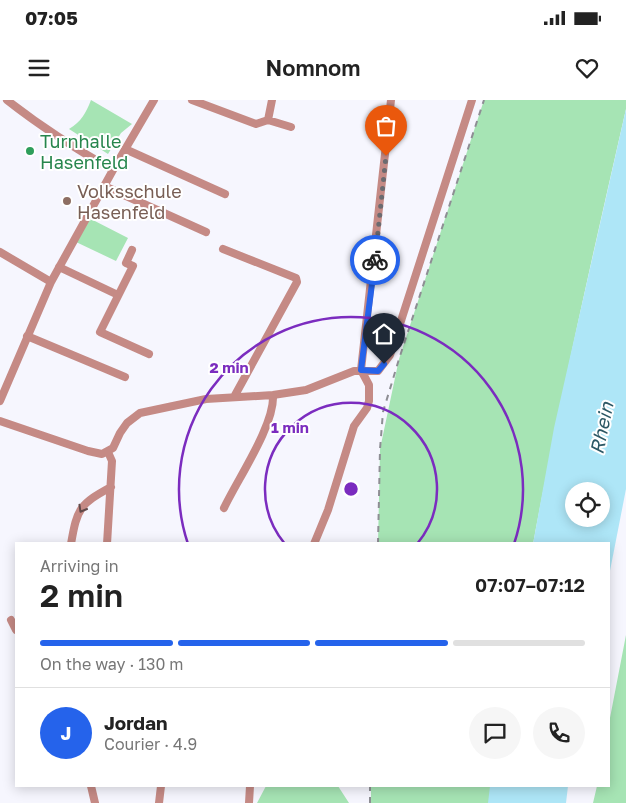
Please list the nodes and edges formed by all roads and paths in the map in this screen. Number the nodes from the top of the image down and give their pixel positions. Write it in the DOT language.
graph roads {
  1 [pos="7,100"];
  2 [pos="154,100"];
  3 [pos="192,100"];
  4 [pos="272,100"];
  5 [pos="392,100"];
  6 [pos="472,100"];
  7 [pos="268,120"];
  8 [pos="291,127"];
  9 [pos="134,134"];
  10 [pos="125,149"];
  11 [pos="114,168"];
  12 [pos="104,186"];
  13 [pos="225,194"];
  14 [pos="206,232"];
  15 [pos="223,249"];
  16 [pos="132,250"];
  17 [pos="0,252"];
  18 [pos="59,268"];
  19 [pos="51,282"];
  20 [pos="118,295"];
  21 [pos="28,336"];
  22 [pos="149,354"];
  23 [pos="361,370"];
  24 [pos="125,377"];
  25 [pos="273,395"];
  26 [pos="234,397"];
  27 [pos="0,400"];
  28 [pos="0,421"];
  29 [pos="108,452"];
  30 [pos="111,487"];
  31 [pos="224,508"];
  32 [pos="72,542"];
  33 [pos="107,542"];
  34 [pos="315,542"];
  35 [pos="11,620"];
  36 [pos="15,628"];
  37 [pos="91,787"];
  38 [pos="161,787"];
  39 [pos="250,787"];
  40 [pos="95,803"];
  41 [pos="159,803"];
  42 [pos="249,803"];
  1 -- 11 [label="street"];
  2 -- 9 [label="street"];
  3 -- 7 [label="street"];
  4 -- 7 [label="street"];
  5 -- 23 [label="street"];
  6 -- 23 [label="street"];
  7 -- 8 [label="street"];
  9 -- 10 [label="street"];
  9 -- 11 [label="street"];
  10 -- 11 [label="street"];
  10 -- 13 [label="street"];
  11 -- 12 [label="street"];
  12 -- 14 [label="street"];
  12 -- 18 [label="street"];
  15 -- 26 [label="street"];
  16 -- 20 [label="street"];
  17 -- 19 [label="street"];
  18 -- 19 [label="street"];
  18 -- 20 [label="street"];
  19 -- 21 [label="street"];
  20 -- 22 [label="street"];
  21 -- 24 [label="street"];
  21 -- 27 [label="street"];
  23 -- 25 [label="street"];
  23 -- 34 [label="street"];
  25 -- 26 [label="street"];
  25 -- 31 [label="street"];
  26 -- 29 [label="street"];
  28 -- 29 [label="street"];
  29 -- 30 [label="street"];
  30 -- 32 [label="street, one-way"];
  30 -- 33 [label="street"];
  35 -- 36 [label="street"];
  37 -- 40 [label="street"];
  38 -- 41 [label="street"];
  39 -- 42 [label="street"];
}
